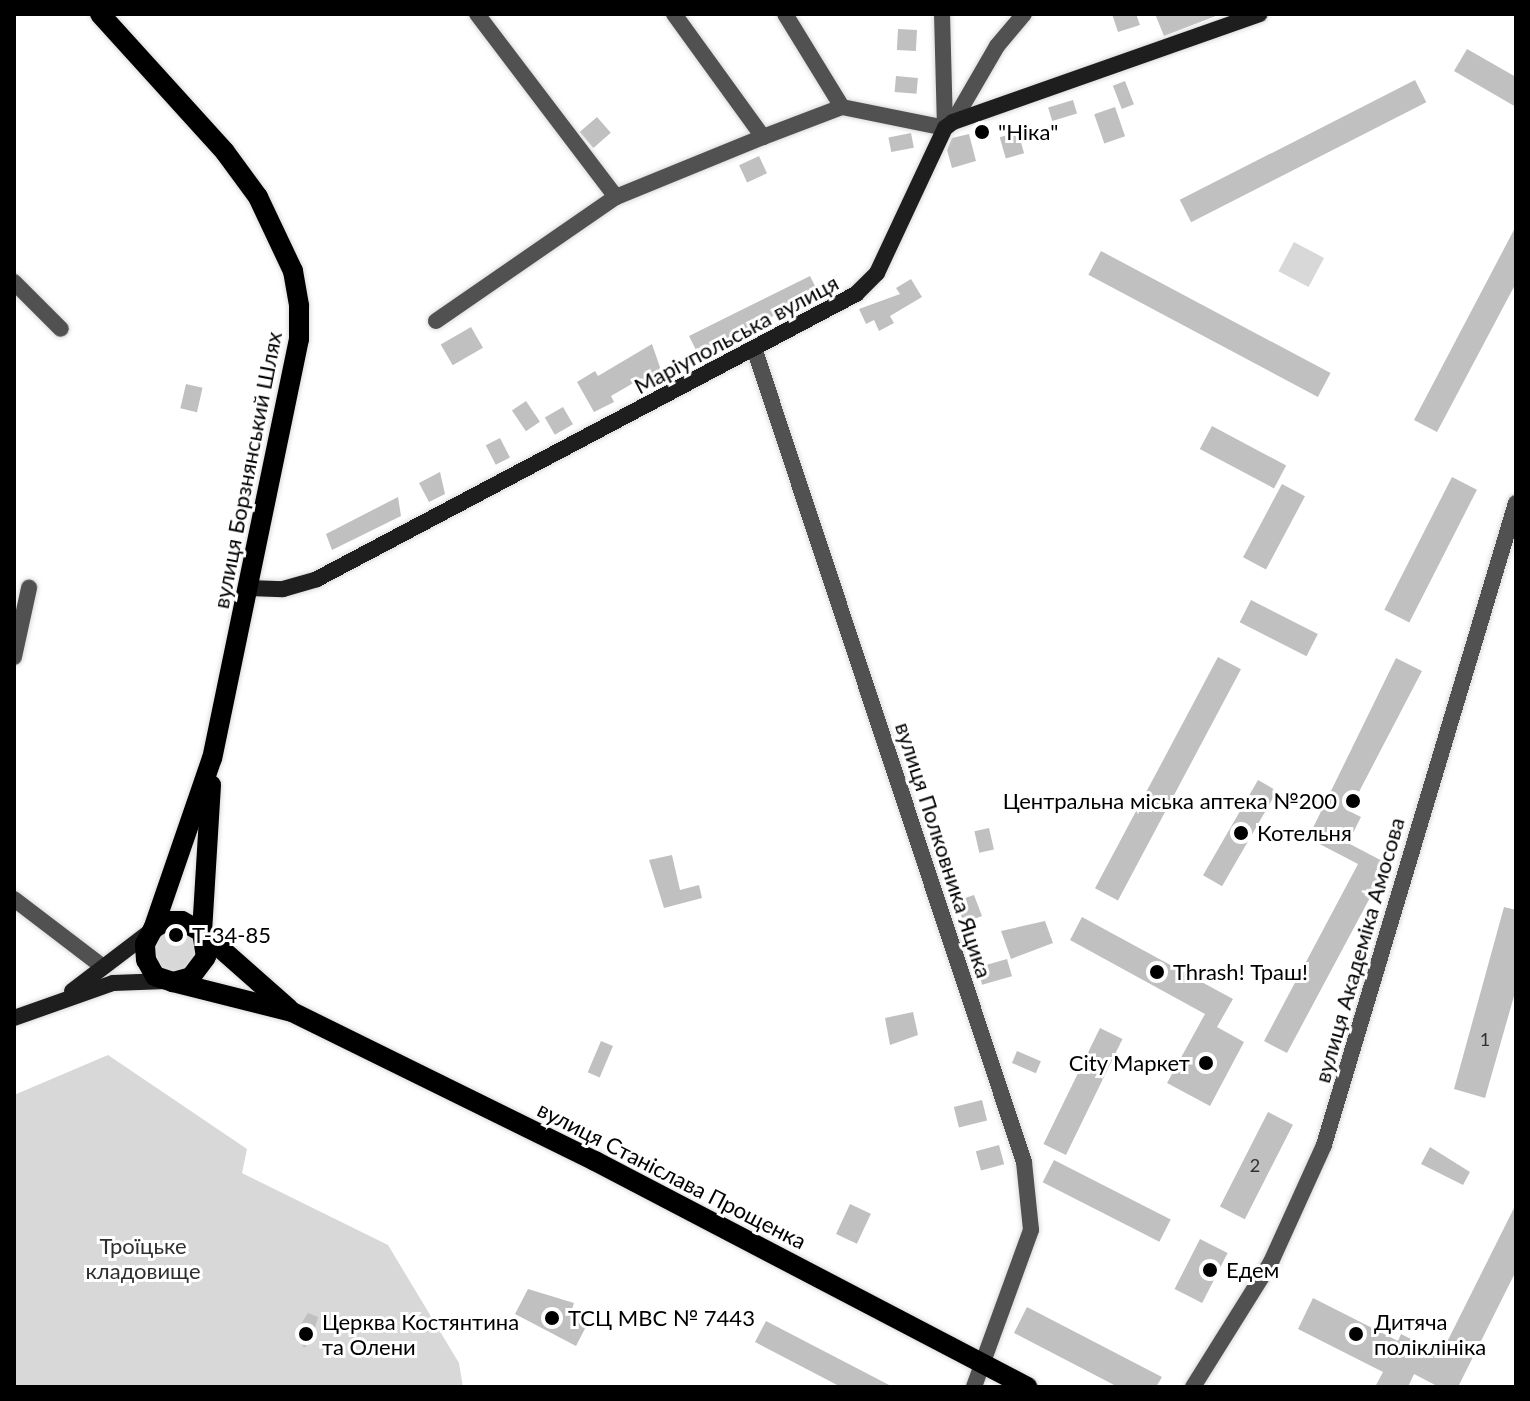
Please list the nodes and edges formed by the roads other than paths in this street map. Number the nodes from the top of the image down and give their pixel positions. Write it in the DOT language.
graph roads {
  1 [pos="100,14"];
  2 [pos="477,14"];
  3 [pos="674,14"];
  4 [pos="785,14"];
  5 [pos="942,14"];
  6 [pos="1024,14"];
  7 [pos="1260,14"];
  8 [pos="842,107"];
  9 [pos="949,125"];
  10 [pos="763,137"];
  11 [pos="616,197"];
  12 [pos="14,282"];
  13 [pos="436,321"];
  14 [pos="61,329"];
  15 [pos="755,351"];
  16 [pos="1516,503"];
  17 [pos="29,588"];
  18 [pos="249,588"];
  19 [pos="14,657"];
  20 [pos="212,758"];
  21 [pos="14,899"];
  22 [pos="153,929"];
  23 [pos="202,932"];
  24 [pos="102,966"];
  25 [pos="173,982"];
  26 [pos="66,996"];
  27 [pos="292,1012"];
  28 [pos="14,1018"];
  29 [pos="986,1365"];
  30 [pos="974,1387"];
  31 [pos="1027,1387"];
  32 [pos="1193,1387"];
  1 -- 18 [label="main road, вулиця Борзнянський Шлях"];
  2 -- 11 [label="street"];
  3 -- 10 [label="street"];
  4 -- 8 [label="street"];
  5 -- 9 [label="street"];
  6 -- 9 [label="street"];
  7 -- 9 [label="street"];
  8 -- 9 [label="street"];
  8 -- 10 [label="street"];
  9 -- 15 [label="street, Маріупольська вулиця"];
  10 -- 11 [label="street"];
  11 -- 13 [label="street"];
  12 -- 14 [label="street"];
  15 -- 18 [label="street, Маріупольська вулиця"];
  15 -- 29 [label="street, вулиця Полковника Яцика"];
  16 -- 32 [label="street, вулиця Академіка Амосова"];
  17 -- 19 [label="street"];
  18 -- 20 [label="main road, вулиця Борзнянський Шлях"];
  20 -- 22 [label="main road, вулиця Борзнянський Шлях"];
  20 -- 23 [label="main road, вулиця Борзнянський Шлях"];
  21 -- 24 [label="street"];
  22 -- 23 [label="main road"];
  22 -- 24 [label="street"];
  22 -- 25 [label="main road"];
  23 -- 25 [label="main road"];
  23 -- 27 [label="main road, вулиця Станіслава Прощенка"];
  24 -- 26 [label="street"];
  25 -- 26 [label="street"];
  25 -- 27 [label="main road, вулиця Станіслава Прощенка"];
  26 -- 28 [label="street"];
  27 -- 29 [label="main road, вулиця Станіслава Прощенка"];
  29 -- 30 [label="street, вулиця Полковника Яцика"];
  29 -- 31 [label="main road, вулиця Станіслава Прощенка"];
}
